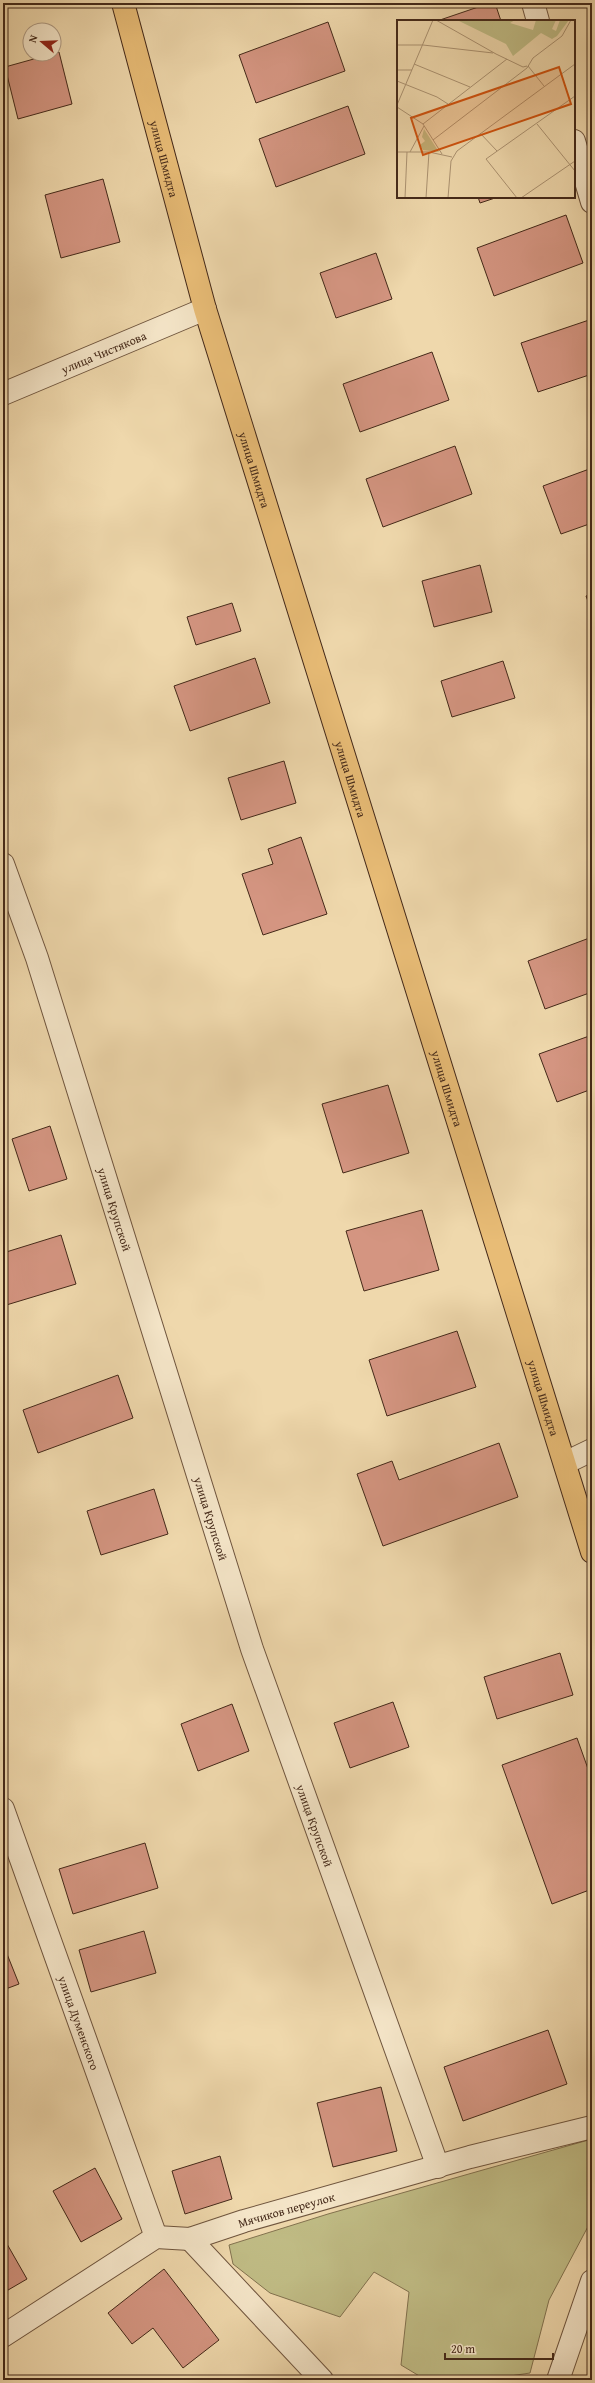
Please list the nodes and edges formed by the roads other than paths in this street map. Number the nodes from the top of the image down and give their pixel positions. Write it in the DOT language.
graph roads {
  1 [pos="123,3"];
  2 [pos="533,3"];
  3 [pos="538,20"];
  4 [pos="575,144"];
  5 [pos="592,202"];
  6 [pos="205,309"];
  7 [pos="3,394"];
  8 [pos="3,864"];
  9 [pos="592,1450"];
  10 [pos="565,1462"];
  11 [pos="592,1552"];
  12 [pos="3,1809"];
  13 [pos="592,2127"];
  14 [pos="438,2167"];
  15 [pos="156,2237"];
  16 [pos="190,2239"];
  17 [pos="591,2286"];
  18 [pos="3,2336"];
  19 [pos="322,2380"];
  20 [pos="558,2380"];
  1 -- 6 [label="main road, улица Шмидта"];
  2 -- 3 [label="street"];
  4 -- 5 [label="street"];
  6 -- 7 [label="street, улица Чистякова"];
  6 -- 10 [label="main road, улица Шмидта"];
  8 -- 14 [label="street, улица Крупской"];
  9 -- 10 [label="street"];
  10 -- 11 [label="main road, улица Шмидта"];
  12 -- 15 [label="street, улица Думенского"];
  13 -- 14 [label="street, Мячиков переулок"];
  14 -- 16 [label="street, Мячиков переулок"];
  15 -- 16 [label="street, Мячиков переулок"];
  15 -- 18 [label="street"];
  16 -- 19 [label="street"];
  17 -- 20 [label="street"];
}
